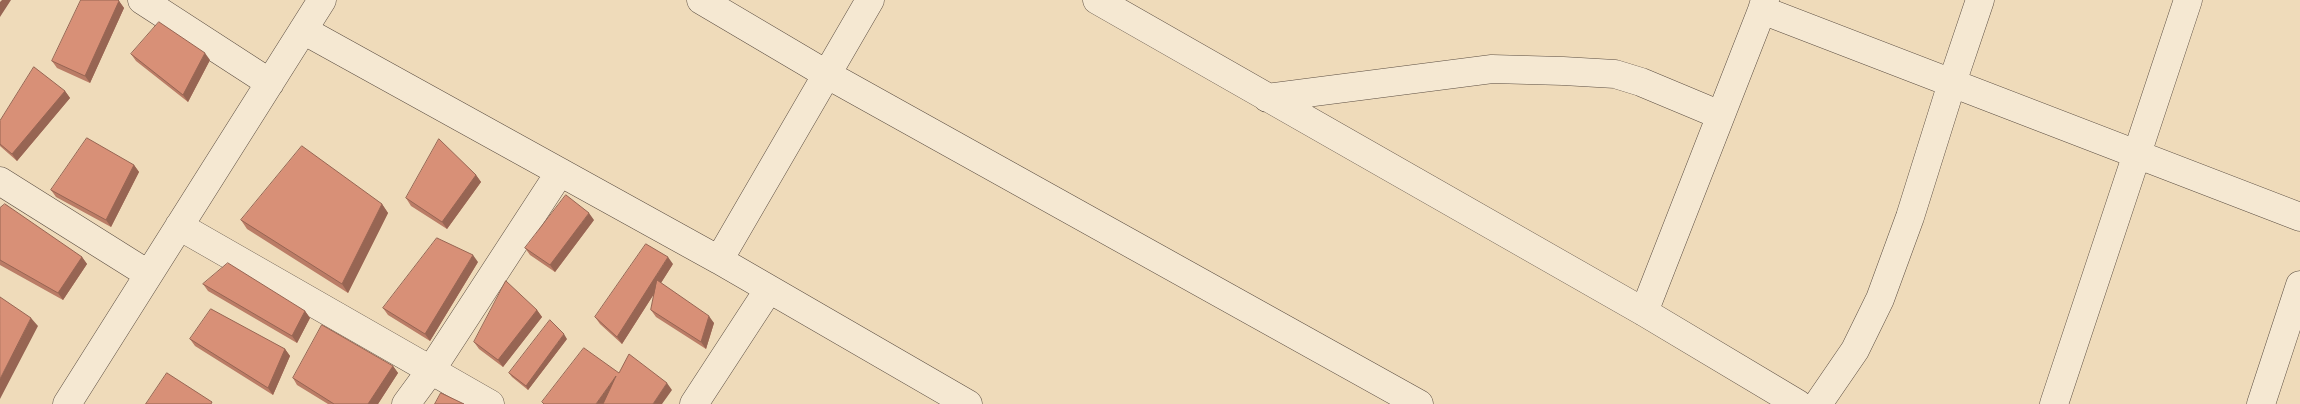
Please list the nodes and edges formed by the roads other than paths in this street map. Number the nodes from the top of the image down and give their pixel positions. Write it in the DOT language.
graph roads {
  1 [pos="142,0"];
  2 [pos="322,0"];
  3 [pos="701,0"];
  4 [pos="870,0"];
  5 [pos="1097,0"];
  6 [pos="1980,0"];
  7 [pos="2188,0"];
  8 [pos="1764,5"];
  9 [pos="303,30"];
  10 [pos="828,75"];
  11 [pos="270,83"];
  12 [pos="1952,83"];
  13 [pos="1266,98"];
  14 [pos="1720,114"];
  15 [pos="2136,155"];
  16 [pos="560,172"];
  17 [pos="0,181"];
  18 [pos="2300,216"];
  19 [pos="180,226"];
  20 [pos="719,260"];
  21 [pos="148,274"];
  22 [pos="2300,285"];
  23 [pos="769,289"];
  24 [pos="1644,312"];
  25 [pos="431,370"];
  26 [pos="67,404"];
  27 [pos="406,404"];
  28 [pos="490,404"];
  29 [pos="694,404"];
  30 [pos="968,404"];
  31 [pos="1419,404"];
  32 [pos="1798,404"];
  33 [pos="1818,404"];
  34 [pos="2054,404"];
  35 [pos="2261,404"];
  1 -- 11 [label="street"];
  2 -- 9 [label="street"];
  3 -- 10 [label="street"];
  4 -- 10 [label="street"];
  5 -- 13 [label="street"];
  6 -- 12 [label="street"];
  7 -- 15 [label="street"];
  8 -- 12 [label="street"];
  8 -- 14 [label="street"];
  9 -- 11 [label="street"];
  9 -- 16 [label="street"];
  10 -- 20 [label="street"];
  10 -- 31 [label="street"];
  11 -- 19 [label="street"];
  12 -- 15 [label="street"];
  12 -- 33 [label="street"];
  13 -- 14 [label="street"];
  13 -- 24 [label="street"];
  14 -- 24 [label="street"];
  15 -- 18 [label="street"];
  15 -- 34 [label="street"];
  16 -- 20 [label="street"];
  16 -- 25 [label="street"];
  17 -- 21 [label="street"];
  19 -- 21 [label="street"];
  19 -- 25 [label="street"];
  20 -- 23 [label="street"];
  21 -- 26 [label="street"];
  22 -- 35 [label="street"];
  23 -- 29 [label="street"];
  23 -- 30 [label="street"];
  24 -- 32 [label="street"];
  25 -- 27 [label="street"];
  25 -- 28 [label="street"];
}
